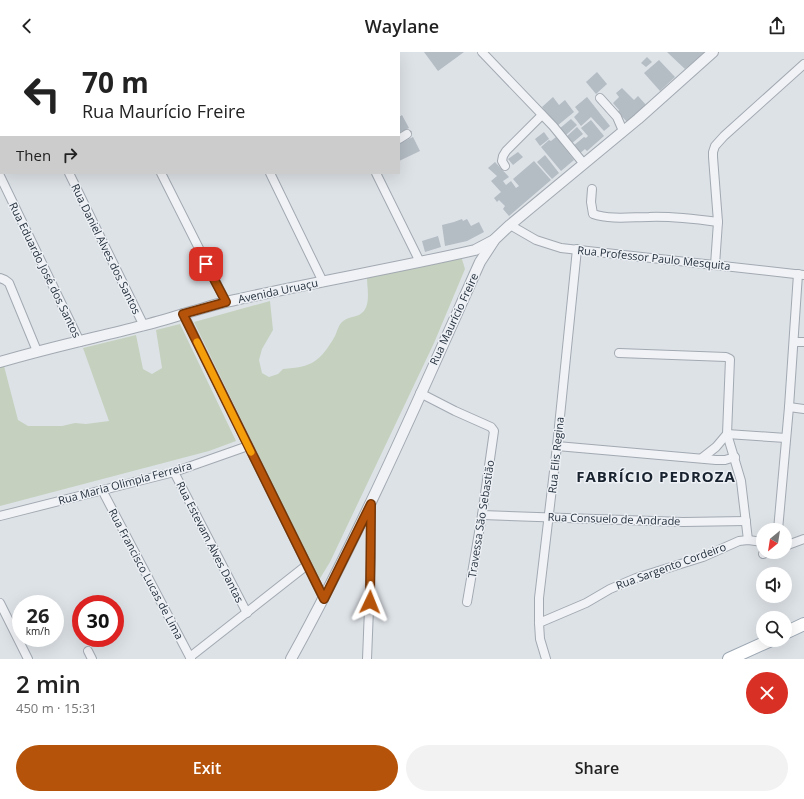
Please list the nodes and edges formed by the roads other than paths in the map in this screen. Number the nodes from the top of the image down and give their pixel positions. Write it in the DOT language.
graph roads {
  1 [pos="482,52"];
  2 [pos="713,52"];
  3 [pos="804,64"];
  4 [pos="600,98"];
  5 [pos="542,115"];
  6 [pos="623,131"];
  7 [pos="407,134"];
  8 [pos="400,138"];
  9 [pos="584,164"];
  10 [pos="505,166"];
  11 [pos="69,174"];
  12 [pos="162,174"];
  13 [pos="270,174"];
  14 [pos="376,174"];
  15 [pos="0,176"];
  16 [pos="592,189"];
  17 [pos="718,222"];
  18 [pos="510,225"];
  19 [pos="495,239"];
  20 [pos="576,249"];
  21 [pos="466,252"];
  22 [pos="420,262"];
  23 [pos="715,265"];
  24 [pos="476,271"];
  25 [pos="801,275"];
  26 [pos="0,278"];
  27 [pos="323,282"];
  28 [pos="226,302"];
  29 [pos="183,314"];
  30 [pos="144,326"];
  31 [pos="80,342"];
  32 [pos="794,342"];
  33 [pos="804,342"];
  34 [pos="38,351"];
  35 [pos="619,353"];
  36 [pos="0,362"];
  37 [pos="420,393"];
  38 [pos="789,408"];
  39 [pos="804,409"];
  40 [pos="727,434"];
  41 [pos="786,438"];
  42 [pos="248,446"];
  43 [pos="557,446"];
  44 [pos="735,457"];
  45 [pos="702,458"];
  46 [pos="174,472"];
  47 [pos="102,490"];
  48 [pos="371,504"];
  49 [pos="482,515"];
  50 [pos="0,516"];
  51 [pos="549,517"];
  52 [pos="746,521"];
  53 [pos="779,523"];
  54 [pos="804,538"];
  55 [pos="748,540"];
  56 [pos="756,541"];
  57 [pos="792,543"];
  58 [pos="307,565"];
  59 [pos="324,599"];
  60 [pos="468,602"];
  61 [pos="0,603"];
  62 [pos="247,613"];
  63 [pos="539,623"];
  64 [pos="804,624"];
  65 [pos="792,630"];
  66 [pos="756,647"];
  67 [pos="191,658"];
  68 [pos="28,659"];
  69 [pos="292,659"];
  70 [pos="367,659"];
  71 [pos="546,659"];
  72 [pos="729,659"];
  1 -- 5 [label="street"];
  2 -- 6 [label="street, Rua Maurício Freire"];
  3 -- 17 [label="street"];
  4 -- 6 [label="street"];
  5 -- 9 [label="street"];
  5 -- 10 [label="street"];
  6 -- 9 [label="street, Rua Maurício Freire"];
  7 -- 8 [label="street"];
  9 -- 18 [label="street, Rua Maurício Freire"];
  11 -- 30 [label="street, Rua Daniel Alves dos Santos"];
  12 -- 28 [label="street"];
  13 -- 27 [label="street"];
  14 -- 22 [label="street"];
  15 -- 31 [label="street, Rua Eduardo José dos Santos"];
  16 -- 17 [label="street"];
  17 -- 23 [label="street"];
  18 -- 19 [label="street, Rua Maurício Freire"];
  18 -- 20 [label="street, Rua Professor Paulo Mesquita"];
  19 -- 21 [label="street, Avenida Uruaçu"];
  19 -- 24 [label="street, Rua Maurício Freire"];
  20 -- 23 [label="street, Rua Professor Paulo Mesquita"];
  20 -- 43 [label="street, Rua Elis Regina"];
  21 -- 22 [label="street, Avenida Uruaçu"];
  21 -- 24 [label="street"];
  22 -- 27 [label="street, Avenida Uruaçu"];
  23 -- 25 [label="street, Rua Professor Paulo Mesquita"];
  24 -- 37 [label="street, Rua Maurício Freire"];
  25 -- 32 [label="street"];
  26 -- 34 [label="street"];
  27 -- 28 [label="street, Avenida Uruaçu"];
  28 -- 29 [label="street, Avenida Uruaçu"];
  29 -- 30 [label="street, Avenida Uruaçu"];
  29 -- 42 [label="street"];
  30 -- 31 [label="street, Avenida Uruaçu"];
  31 -- 34 [label="street, Avenida Uruaçu"];
  32 -- 33 [label="street"];
  32 -- 38 [label="street"];
  34 -- 36 [label="street, Avenida Uruaçu"];
  35 -- 40 [label="street"];
  37 -- 48 [label="street, Rua Maurício Freire"];
  37 -- 49 [label="street, Travessa São Sebastião"];
  38 -- 39 [label="street"];
  38 -- 41 [label="street"];
  40 -- 41 [label="street"];
  40 -- 44 [label="street"];
  40 -- 45 [label="street"];
  41 -- 53 [label="street"];
  42 -- 46 [label="street, Rua Maria Olimpia Ferreira"];
  42 -- 58 [label="street"];
  43 -- 45 [label="street"];
  43 -- 51 [label="street, Rua Elis Regina"];
  44 -- 45 [label="street"];
  44 -- 52 [label="street"];
  46 -- 47 [label="street, Rua Maria Olimpia Ferreira"];
  46 -- 62 [label="street, Rua Estevam Alves Dantas"];
  47 -- 50 [label="street, Rua Maria Olimpia Ferreira"];
  47 -- 67 [label="street, Rua Francisco Lucas de Lima"];
  48 -- 59 [label="street, Rua Maurício Freire"];
  48 -- 70 [label="street"];
  49 -- 51 [label="street, Rua Consuelo de Andrade"];
  49 -- 60 [label="street, Travessa São Sebastião"];
  51 -- 52 [label="street, Rua Consuelo de Andrade"];
  51 -- 63 [label="street, Rua Elis Regina"];
  52 -- 55 [label="street"];
  54 -- 57 [label="street"];
  55 -- 56 [label="street, Rua Sargento Cordeiro"];
  55 -- 63 [label="street, Rua Sargento Cordeiro"];
  58 -- 59 [label="street"];
  58 -- 62 [label="street"];
  59 -- 69 [label="street, Rua Maurício Freire"];
  61 -- 68 [label="street"];
  62 -- 67 [label="street"];
  63 -- 71 [label="street, Rua Elis Regina"];
  64 -- 65 [label="main road"];
  66 -- 72 [label="main road"];
}
